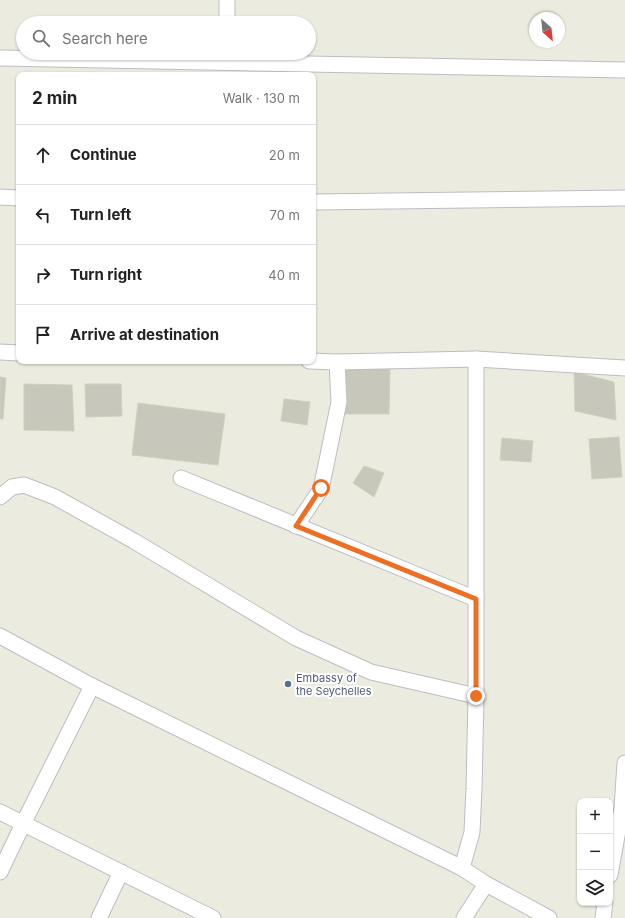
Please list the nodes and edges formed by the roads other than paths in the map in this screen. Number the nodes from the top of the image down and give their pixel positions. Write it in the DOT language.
graph roads {
  1 [pos="227,0"];
  2 [pos="227,16"];
  3 [pos="0,58"];
  4 [pos="16,58"];
  5 [pos="91,60"];
  6 [pos="227,63"];
  7 [pos="625,70"];
  8 [pos="0,197"];
  9 [pos="16,198"];
  10 [pos="625,198"];
  11 [pos="316,202"];
  12 [pos="0,352"];
  13 [pos="16,353"];
  14 [pos="476,359"];
  15 [pos="316,361"];
  16 [pos="337,362"];
  17 [pos="625,368"];
  18 [pos="181,478"];
  19 [pos="0,497"];
  20 [pos="296,526"];
  21 [pos="476,599"];
  22 [pos="0,636"];
  23 [pos="92,686"];
  24 [pos="476,696"];
  25 [pos="625,763"];
  26 [pos="0,812"];
  27 [pos="23,824"];
  28 [pos="462,868"];
  29 [pos="611,870"];
  30 [pos="0,872"];
  31 [pos="121,872"];
  32 [pos="486,884"];
  33 [pos="605,906"];
  34 [pos="207,917"];
  35 [pos="99,918"];
  36 [pos="464,918"];
  37 [pos="549,918"];
  38 [pos="603,918"];
  1 -- 2 [label="street"];
  3 -- 4 [label="street"];
  5 -- 6 [label="street"];
  6 -- 7 [label="street"];
  8 -- 9 [label="street"];
  10 -- 11 [label="street"];
  12 -- 13 [label="street"];
  14 -- 16 [label="street"];
  14 -- 17 [label="street"];
  14 -- 21 [label="street"];
  15 -- 16 [label="street"];
  16 -- 20 [label="street"];
  18 -- 20 [label="street"];
  19 -- 24 [label="street"];
  20 -- 21 [label="street"];
  21 -- 24 [label="street"];
  22 -- 23 [label="street"];
  23 -- 27 [label="street"];
  23 -- 28 [label="street"];
  24 -- 28 [label="street"];
  25 -- 29 [label="street"];
  26 -- 27 [label="street"];
  27 -- 30 [label="street"];
  27 -- 31 [label="street"];
  28 -- 32 [label="street"];
  31 -- 34 [label="street"];
  31 -- 35 [label="street"];
  32 -- 36 [label="street"];
  32 -- 37 [label="street"];
  33 -- 38 [label="street"];
}
